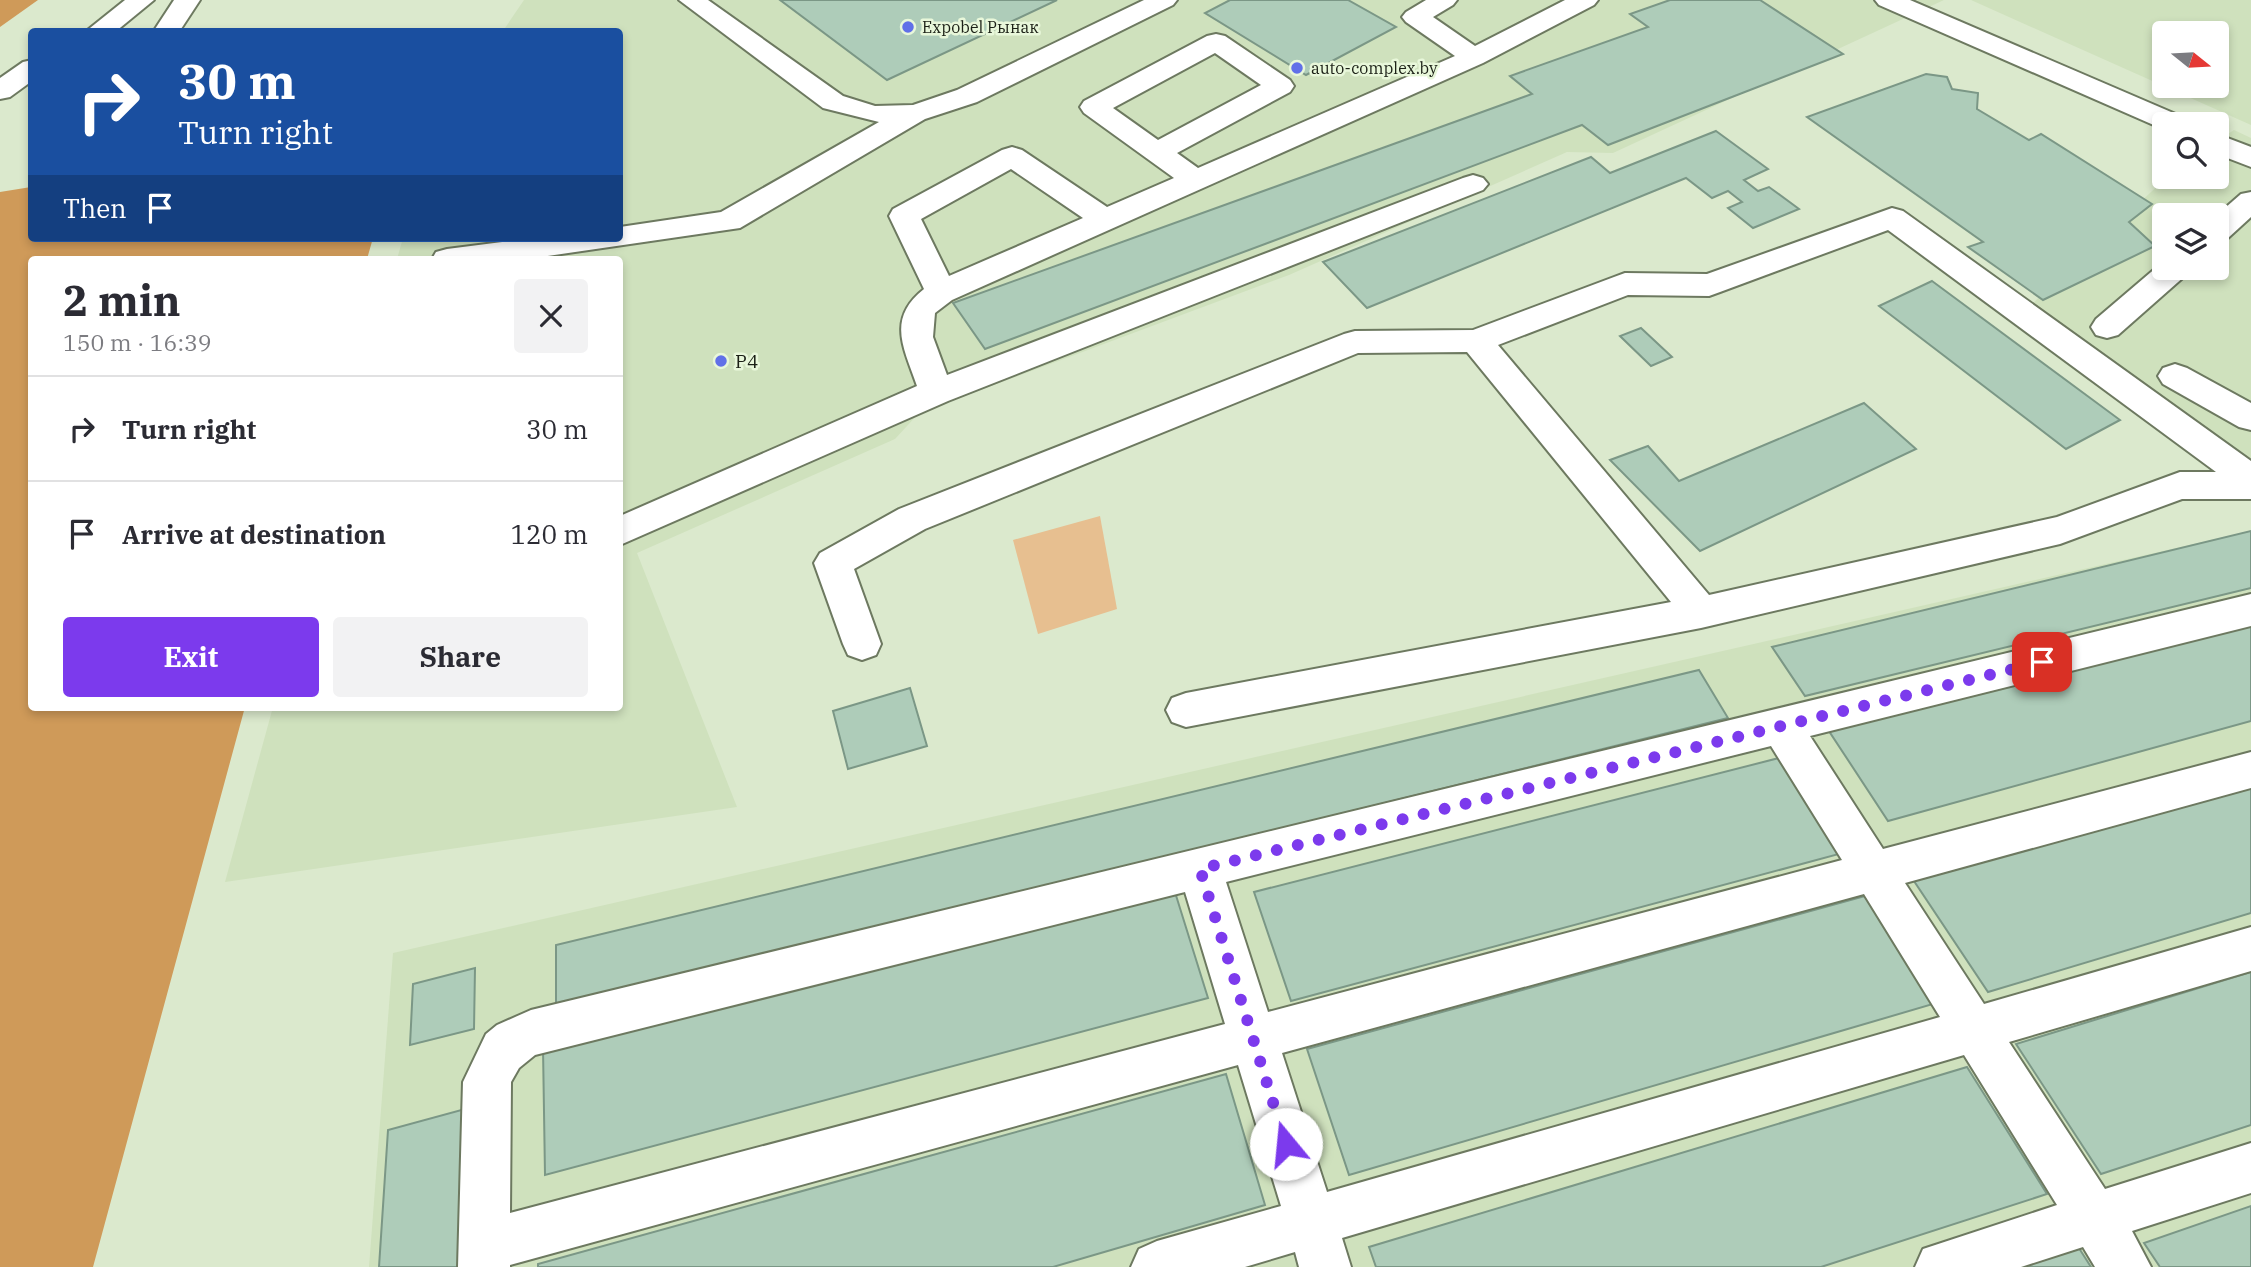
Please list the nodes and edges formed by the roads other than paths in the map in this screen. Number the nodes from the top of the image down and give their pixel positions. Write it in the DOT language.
graph roads {
  1 [pos="141,0"];
  2 [pos="187,0"];
  3 [pos="692,0"];
  4 [pos="1164,0"];
  5 [pos="1444,0"];
  6 [pos="1539,0"];
  7 [pos="1888,0"];
  8 [pos="1574,6"];
  9 [pos="104,28"];
  10 [pos="169,28"];
  11 [pos="1474,57"];
  12 [pos="28,71"];
  13 [pos="0,91"];
  14 [pos="915,113"];
  15 [pos="2152,114"];
  16 [pos="2229,148"];
  17 [pos="1159,151"];
  18 [pos="2251,158"];
  19 [pos="1196,180"];
  20 [pos="1474,184"];
  21 [pos="2251,201"];
  22 [pos="1106,220"];
  23 [pos="2229,220"];
  24 [pos="623,237"];
  25 [pos="585,242"];
  26 [pos="471,256"];
  27 [pos="2161,280"];
  28 [pos="942,292"];
  29 [pos="2107,327"];
  30 [pos="1476,341"];
  31 [pos="2175,376"];
  32 [pos="936,392"];
  33 [pos="2251,418"];
  34 [pos="2251,479"];
  35 [pos="2251,485"];
  36 [pos="623,530"];
  37 [pos="2251,610"];
  38 [pos="1701,612"];
  39 [pos="862,644"];
  40 [pos="1186,710"];
  41 [pos="1781,726"];
  42 [pos="2251,770"];
  43 [pos="1200,869"];
  44 [pos="1874,872"];
  45 [pos="2251,948"];
  46 [pos="1973,1030"];
  47 [pos="1253,1039"];
  48 [pos="2251,1168"];
  49 [pos="2094,1218"];
  50 [pos="1311,1222"];
  51 [pos="484,1256"];
  52 [pos="1157,1267"];
  53 [pos="1325,1267"];
  54 [pos="1941,1267"];
  55 [pos="2125,1267"];
  1 -- 9 [label="lane"];
  2 -- 10 [label="lane"];
  3 -- 14 [label="lane"];
  4 -- 14 [label="lane"];
  5 -- 11 [label="lane"];
  6 -- 8 [label="lane"];
  7 -- 15 [label="lane"];
  8 -- 11 [label="lane"];
  11 -- 19 [label="lane"];
  12 -- 13 [label="lane"];
  14 -- 24 [label="lane"];
  16 -- 18 [label="lane"];
  17 -- 17 [label="lane"];
  17 -- 19 [label="lane"];
  19 -- 22 [label="lane"];
  20 -- 32 [label="lane"];
  21 -- 23 [label="lane"];
  22 -- 28 [label="lane"];
  22 -- 28 [label="lane"];
  25 -- 26 [label="lane"];
  27 -- 29 [label="lane"];
  28 -- 32 [label="lane"];
  30 -- 34 [label="lane"];
  30 -- 38 [label="lane"];
  30 -- 39 [label="lane"];
  31 -- 33 [label="lane"];
  32 -- 36 [label="lane"];
  35 -- 38 [label="lane"];
  37 -- 41 [label="lane"];
  38 -- 40 [label="lane"];
  41 -- 43 [label="lane"];
  41 -- 44 [label="lane"];
  42 -- 44 [label="lane"];
  43 -- 47 [label="lane"];
  43 -- 51 [label="lane"];
  44 -- 46 [label="lane"];
  44 -- 47 [label="lane"];
  45 -- 46 [label="lane"];
  46 -- 49 [label="lane"];
  46 -- 50 [label="lane"];
  47 -- 50 [label="lane"];
  47 -- 51 [label="lane"];
  48 -- 49 [label="lane"];
  49 -- 54 [label="lane"];
  49 -- 55 [label="lane"];
  50 -- 52 [label="lane"];
  50 -- 53 [label="lane"];
}
